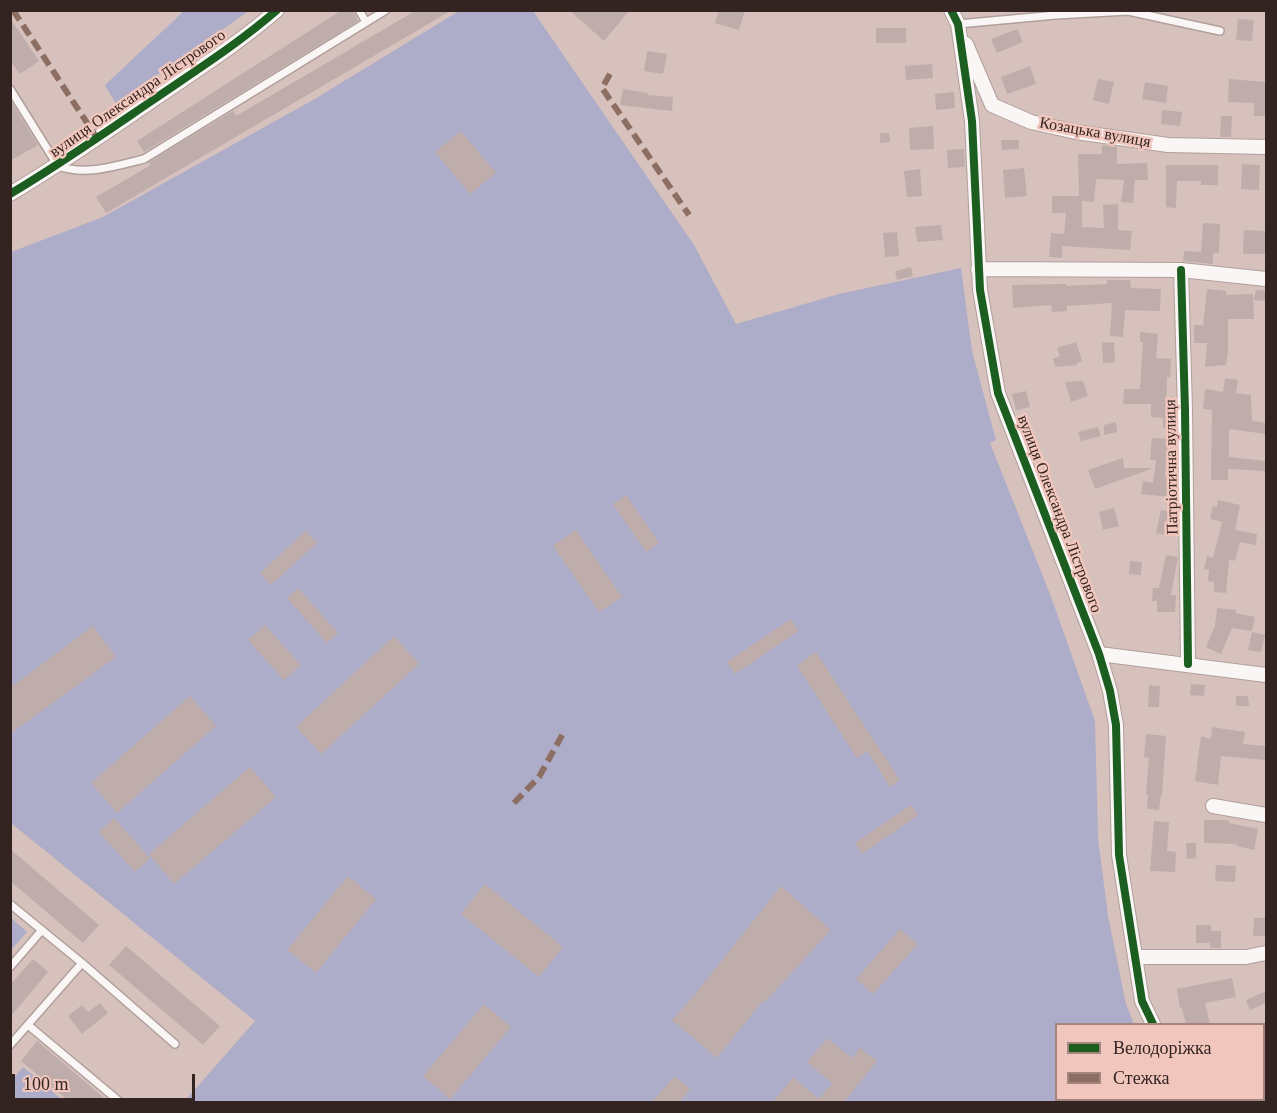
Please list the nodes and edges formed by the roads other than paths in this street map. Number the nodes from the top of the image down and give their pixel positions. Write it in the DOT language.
graph roads {
  1 [pos="277,10"];
  2 [pos="359,10"];
  3 [pos="386,10"];
  4 [pos="955,15"];
  5 [pos="366,22"];
  6 [pos="1220,31"];
  7 [pos="10,89"];
  8 [pos="992,105"];
  9 [pos="972,121"];
  10 [pos="1266,147"];
  11 [pos="58,166"];
  12 [pos="10,194"];
  13 [pos="978,269"];
  14 [pos="1181,270"];
  15 [pos="1266,279"];
  16 [pos="1099,654"];
  17 [pos="1188,664"];
  18 [pos="1266,675"];
  19 [pos="1213,806"];
  20 [pos="1266,815"];
  21 [pos="10,904"];
  22 [pos="42,930"];
  23 [pos="1266,953"];
  24 [pos="1136,957"];
  25 [pos="82,963"];
  26 [pos="10,968"];
  27 [pos="1153,1023"];
  28 [pos="28,1025"];
  29 [pos="175,1044"];
  30 [pos="10,1045"];
  31 [pos="120,1102"];
  1 -- 11 [label="street, вулиця Олександра Лістрового"];
  2 -- 5 [label="lane"];
  3 -- 5 [label="lane"];
  4 -- 6 [label="lane"];
  4 -- 8 [label="street"];
  4 -- 9 [label="street, вулиця Олександра Лістрового"];
  5 -- 11 [label="lane"];
  7 -- 11 [label="lane"];
  8 -- 9 [label="street"];
  8 -- 10 [label="street, Козацька вулиця"];
  9 -- 13 [label="street, вулиця Олександра Лістрового"];
  11 -- 12 [label="street, вулиця Олександра Лістрового"];
  13 -- 14 [label="street"];
  13 -- 16 [label="street, вулиця Олександра Лістрового"];
  14 -- 15 [label="street"];
  14 -- 17 [label="street, Патріотична вулиця"];
  16 -- 17 [label="street"];
  16 -- 24 [label="street, вулиця Олександра Лістрового"];
  17 -- 18 [label="street"];
  19 -- 20 [label="street"];
  21 -- 22 [label="lane"];
  22 -- 25 [label="lane"];
  22 -- 26 [label="lane"];
  23 -- 24 [label="street"];
  24 -- 27 [label="street, вулиця Олександра Лістрового"];
  25 -- 28 [label="lane"];
  25 -- 29 [label="lane"];
  28 -- 30 [label="lane"];
  28 -- 31 [label="lane"];
}
